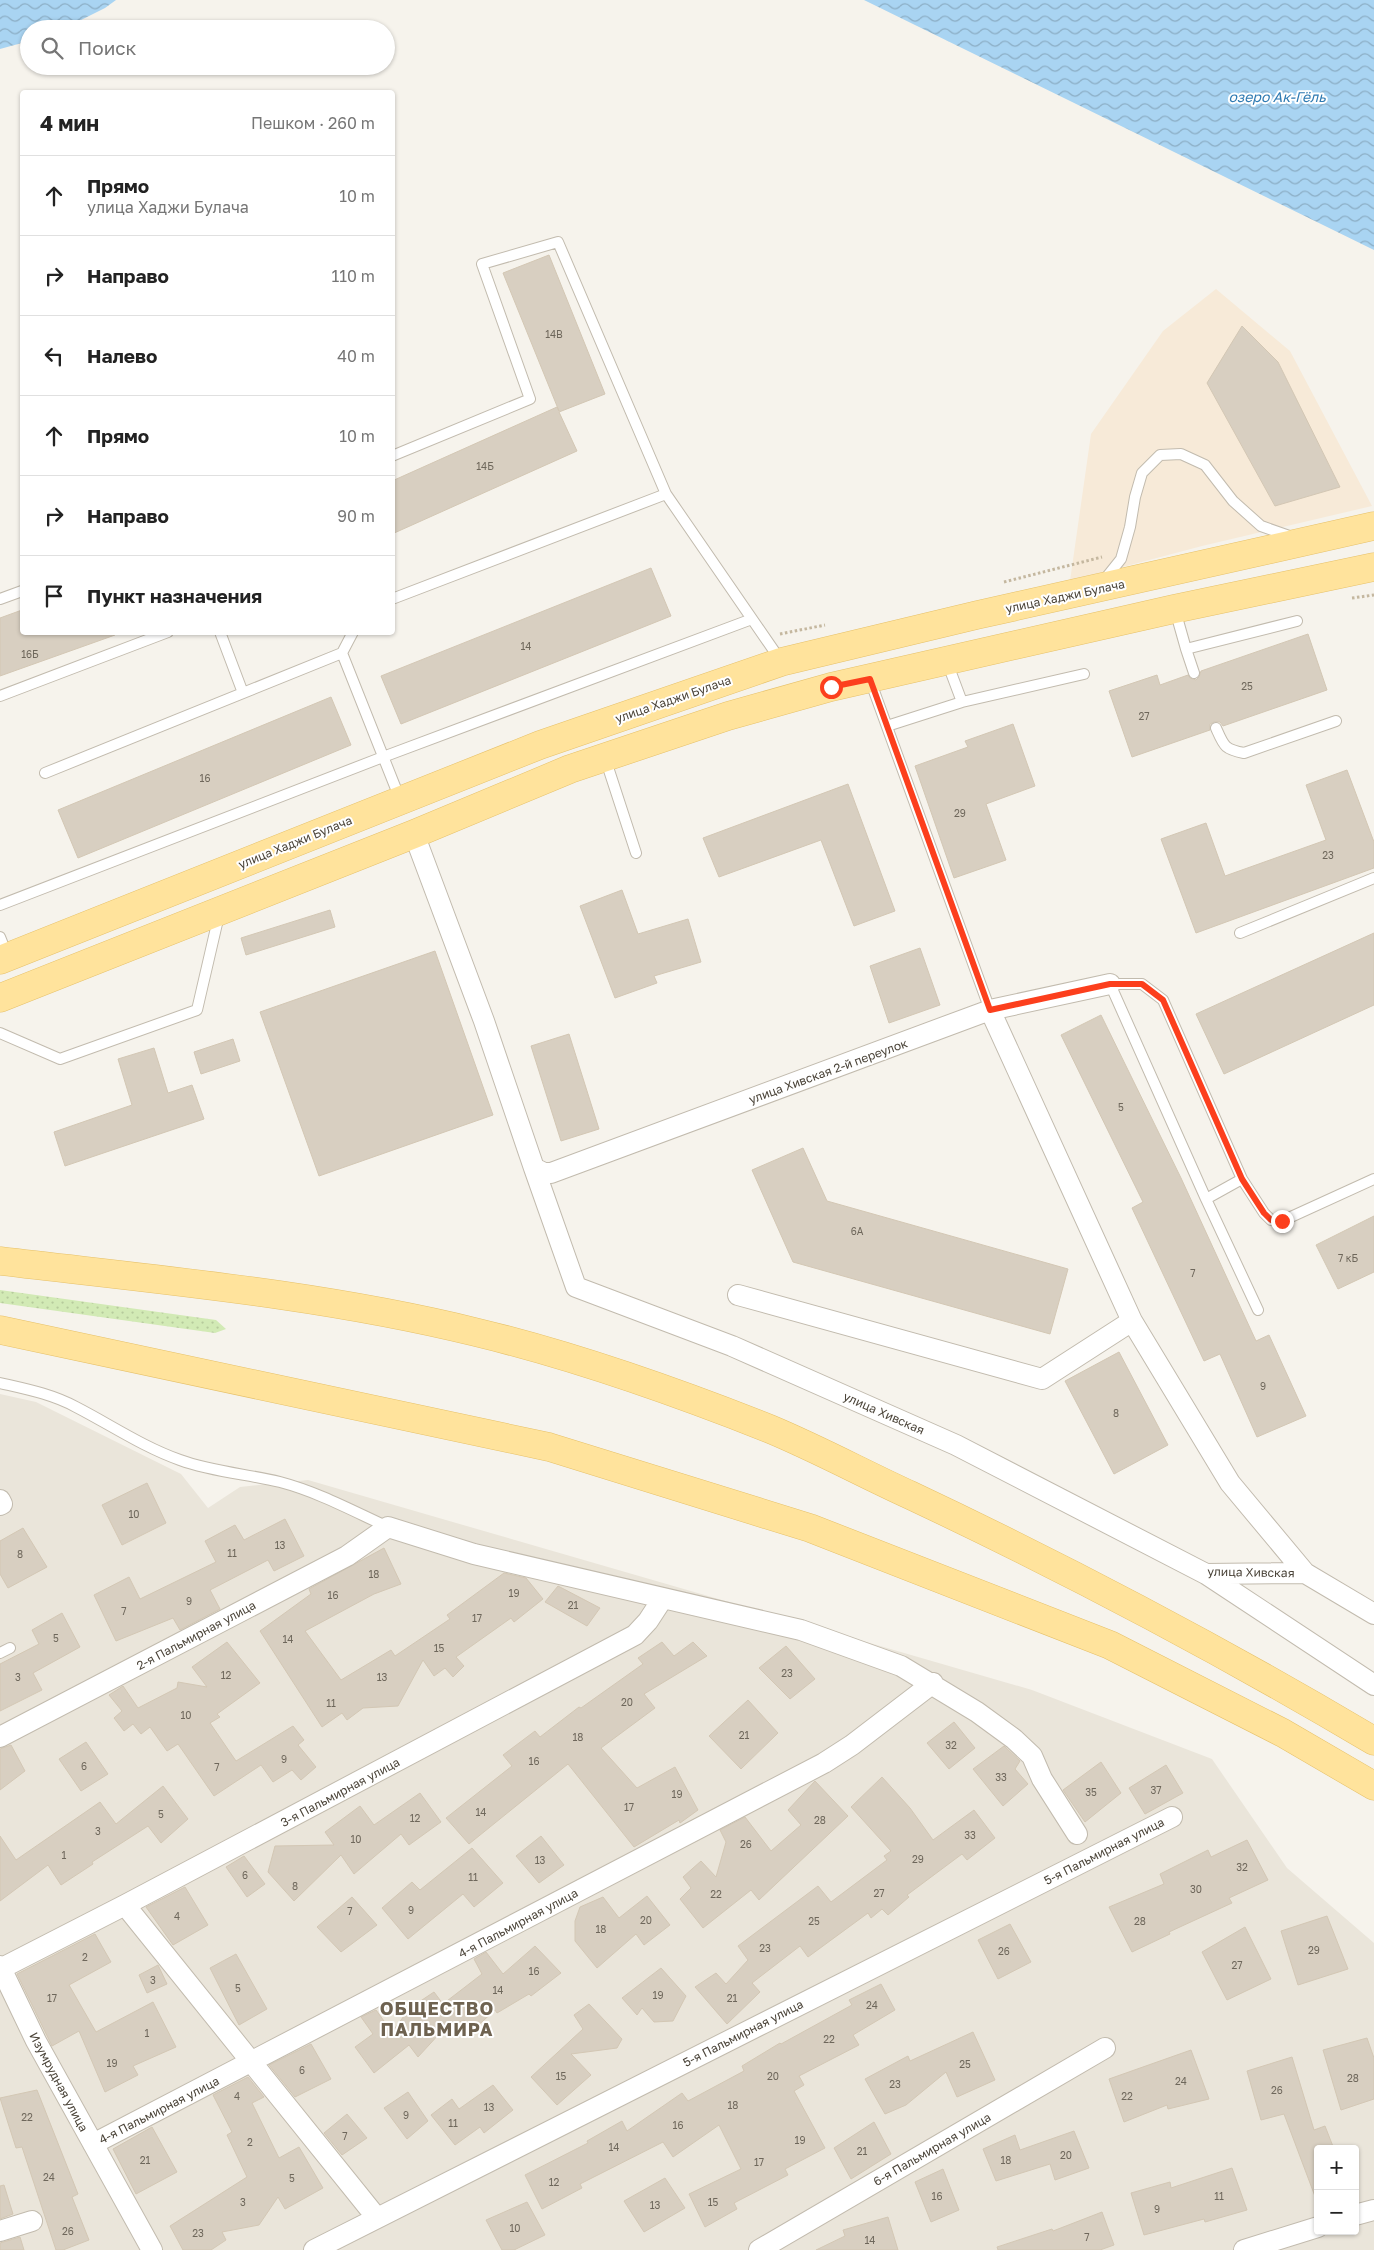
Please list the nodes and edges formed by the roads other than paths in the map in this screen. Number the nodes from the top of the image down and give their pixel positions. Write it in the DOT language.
graph roads {
  1 [pos="395,455"];
  2 [pos="666,494"];
  3 [pos="1374,526"];
  4 [pos="1302,541"];
  5 [pos="1374,567"];
  6 [pos="1090,591"];
  7 [pos="20,592"];
  8 [pos="395,598"];
  9 [pos="0,599"];
  10 [pos="1174,610"];
  11 [pos="752,619"];
  12 [pos="1297,621"];
  13 [pos="160,635"];
  14 [pos="221,635"];
  15 [pos="351,635"];
  16 [pos="1186,649"];
  17 [pos="342,653"];
  18 [pos="947,661"];
  19 [pos="781,662"];
  20 [pos="1194,673"];
  21 [pos="1084,674"];
  22 [pos="870,679"];
  23 [pos="243,693"];
  24 [pos="0,696"];
  25 [pos="962,702"];
  26 [pos="1336,721"];
  27 [pos="887,726"];
  28 [pos="1216,728"];
  29 [pos="383,757"];
  30 [pos="605,758"];
  31 [pos="45,773"];
  32 [pos="400,800"];
  33 [pos="414,834"];
  34 [pos="636,853"];
  35 [pos="1374,878"];
  36 [pos="0,905"];
  37 [pos="220,909"];
  38 [pos="1240,933"];
  39 [pos="3,951"];
  40 [pos="1110,984"];
  41 [pos="0,998"];
  42 [pos="990,1010"];
  43 [pos="0,1033"];
  44 [pos="542,1171"];
  45 [pos="1242,1179"];
  46 [pos="1374,1179"];
  47 [pos="1206,1198"];
  48 [pos="0,1261"];
  49 [pos="738,1295"];
  50 [pos="1258,1310"];
  51 [pos="1132,1321"];
  52 [pos="0,1330"];
  53 [pos="0,1383"];
  54 [pos="388,1527"];
  55 [pos="1305,1573"];
  56 [pos="1206,1574"];
  57 [pos="663,1598"];
  58 [pos="1374,1614"];
  59 [pos="932,1684"];
  60 [pos="1374,1686"];
  61 [pos="0,1737"];
  62 [pos="1374,1741"];
  63 [pos="1374,1786"];
  64 [pos="1172,1817"];
  65 [pos="1077,1834"];
  66 [pos="125,1905"];
  67 [pos="1,1967"];
  68 [pos="1105,2048"];
  69 [pos="253,2061"];
  70 [pos="93,2144"];
  71 [pos="1374,2210"];
  72 [pos="1359,2215"];
  73 [pos="377,2218"];
  74 [pos="32,2221"];
  75 [pos="1314,2228"];
  76 [pos="0,2231"];
  77 [pos="152,2250"];
  78 [pos="314,2250"];
  79 [pos="759,2250"];
  80 [pos="1244,2250"];
  1 -- 2 [label="lane"];
  2 -- 8 [label="lane"];
  2 -- 11 [label="lane"];
  3 -- 4 [label="main road, улица Хаджи Булача"];
  4 -- 6 [label="main road, улица Хаджи Булача"];
  4 -- 6 [label="lane"];
  5 -- 10 [label="main road"];
  6 -- 19 [label="main road, улица Хаджи Булача"];
  7 -- 9 [label="lane"];
  10 -- 16 [label="lane"];
  10 -- 18 [label="main road"];
  11 -- 19 [label="lane"];
  11 -- 29 [label="lane"];
  12 -- 16 [label="lane"];
  13 -- 24 [label="lane"];
  14 -- 23 [label="lane"];
  15 -- 17 [label="lane"];
  16 -- 20 [label="lane"];
  17 -- 23 [label="lane"];
  17 -- 29 [label="lane"];
  18 -- 22 [label="main road"];
  18 -- 25 [label="lane"];
  19 -- 32 [label="main road, улица Хаджи Булача"];
  21 -- 25 [label="lane"];
  22 -- 27 [label="lane"];
  22 -- 30 [label="main road"];
  23 -- 31 [label="lane"];
  25 -- 27 [label="lane"];
  26 -- 28 [label="lane"];
  27 -- 42 [label="lane"];
  29 -- 32 [label="lane"];
  29 -- 36 [label="lane"];
  30 -- 33 [label="main road"];
  30 -- 34 [label="lane"];
  32 -- 33 [label="main road"];
  32 -- 39 [label="main road, улица Хаджи Булача"];
  33 -- 37 [label="main road"];
  33 -- 44 [label="street, улица Хивская"];
  35 -- 38 [label="lane"];
  37 -- 41 [label="main road"];
  37 -- 43 [label="lane"];
  40 -- 42 [label="street, улица Хивская 2-й переулок"];
  40 -- 45 [label="lane"];
  40 -- 47 [label="lane"];
  42 -- 44 [label="street, улица Хивская 2-й переулок"];
  42 -- 51 [label="street"];
  44 -- 56 [label="street, улица Хивская"];
  45 -- 46 [label="lane"];
  45 -- 47 [label="lane"];
  47 -- 50 [label="lane"];
  48 -- 62 [label="main road"];
  49 -- 51 [label="street"];
  51 -- 55 [label="street"];
  52 -- 63 [label="main road"];
  53 -- 54 [label="lane"];
  54 -- 57 [label="street"];
  54 -- 61 [label="street, 2-я Пальмирная улица"];
  55 -- 56 [label="street, улица Хивская"];
  55 -- 58 [label="street"];
  56 -- 60 [label="street"];
  57 -- 59 [label="street"];
  57 -- 66 [label="street, 3-я Пальмирная улица"];
  59 -- 65 [label="street"];
  59 -- 69 [label="street, 4-я Пальмирная улица"];
  64 -- 73 [label="street, 5-я Пальмирная улица"];
  66 -- 67 [label="street, 3-я Пальмирная улица"];
  66 -- 69 [label="street"];
  67 -- 70 [label="street, Изумрудная улица"];
  68 -- 79 [label="street, 6-я Пальмирная улица"];
  69 -- 70 [label="street, 4-я Пальмирная улица"];
  69 -- 73 [label="street"];
  70 -- 77 [label="street, Изумрудная улица"];
  71 -- 72 [label="street"];
  73 -- 78 [label="street, 5-я Пальмирная улица"];
  74 -- 76 [label="street"];
  75 -- 80 [label="street"];
}
